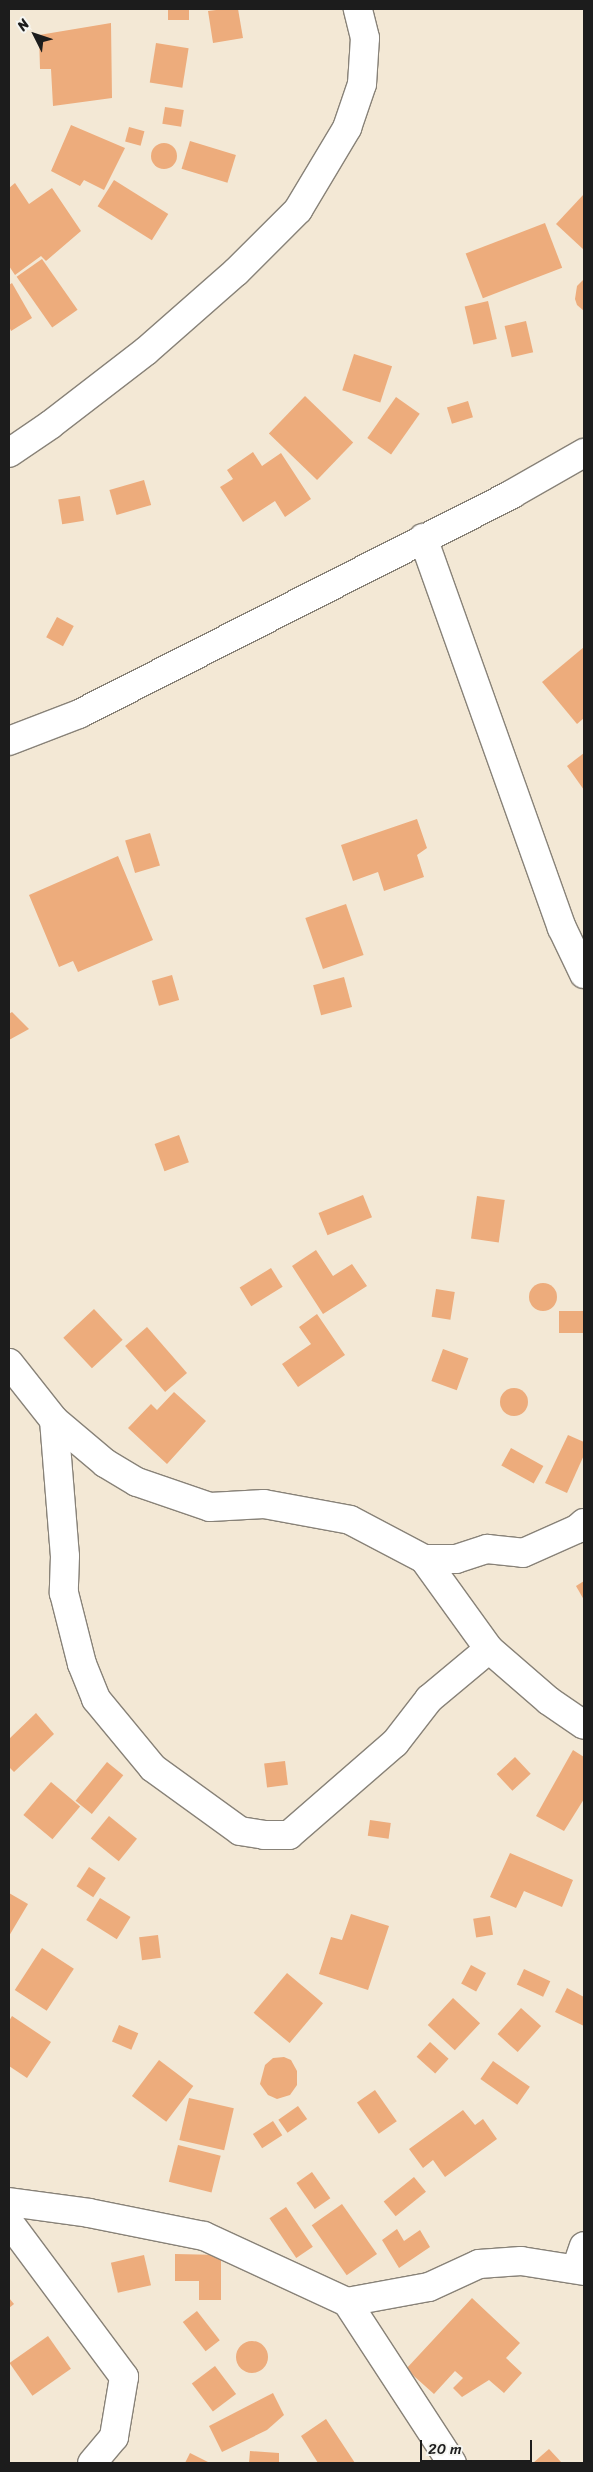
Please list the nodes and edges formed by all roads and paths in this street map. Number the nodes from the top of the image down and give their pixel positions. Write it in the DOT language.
graph roads {
  1 [pos="358,9"];
  2 [pos="584,452"];
  3 [pos="9,453"];
  4 [pos="423,538"];
  5 [pos="9,741"];
  6 [pos="584,974"];
  7 [pos="9,1364"];
  8 [pos="54,1420"];
  9 [pos="584,1523"];
  10 [pos="424,1559"];
  11 [pos="489,1649"];
  12 [pos="584,1725"];
  13 [pos="9,2202"];
  14 [pos="9,2222"];
  15 [pos="582,2262"];
  16 [pos="347,2302"];
  17 [pos="92,2463"];
  18 [pos="452,2463"];
  1 -- 3 [label="street"];
  2 -- 4 [label="street"];
  4 -- 5 [label="street"];
  4 -- 6 [label="street"];
  7 -- 8 [label="street"];
  8 -- 10 [label="street"];
  8 -- 11 [label="street"];
  9 -- 10 [label="street"];
  10 -- 11 [label="street"];
  11 -- 12 [label="street"];
  13 -- 16 [label="street"];
  14 -- 17 [label="street"];
  15 -- 16 [label="street"];
  16 -- 18 [label="street"];
}
